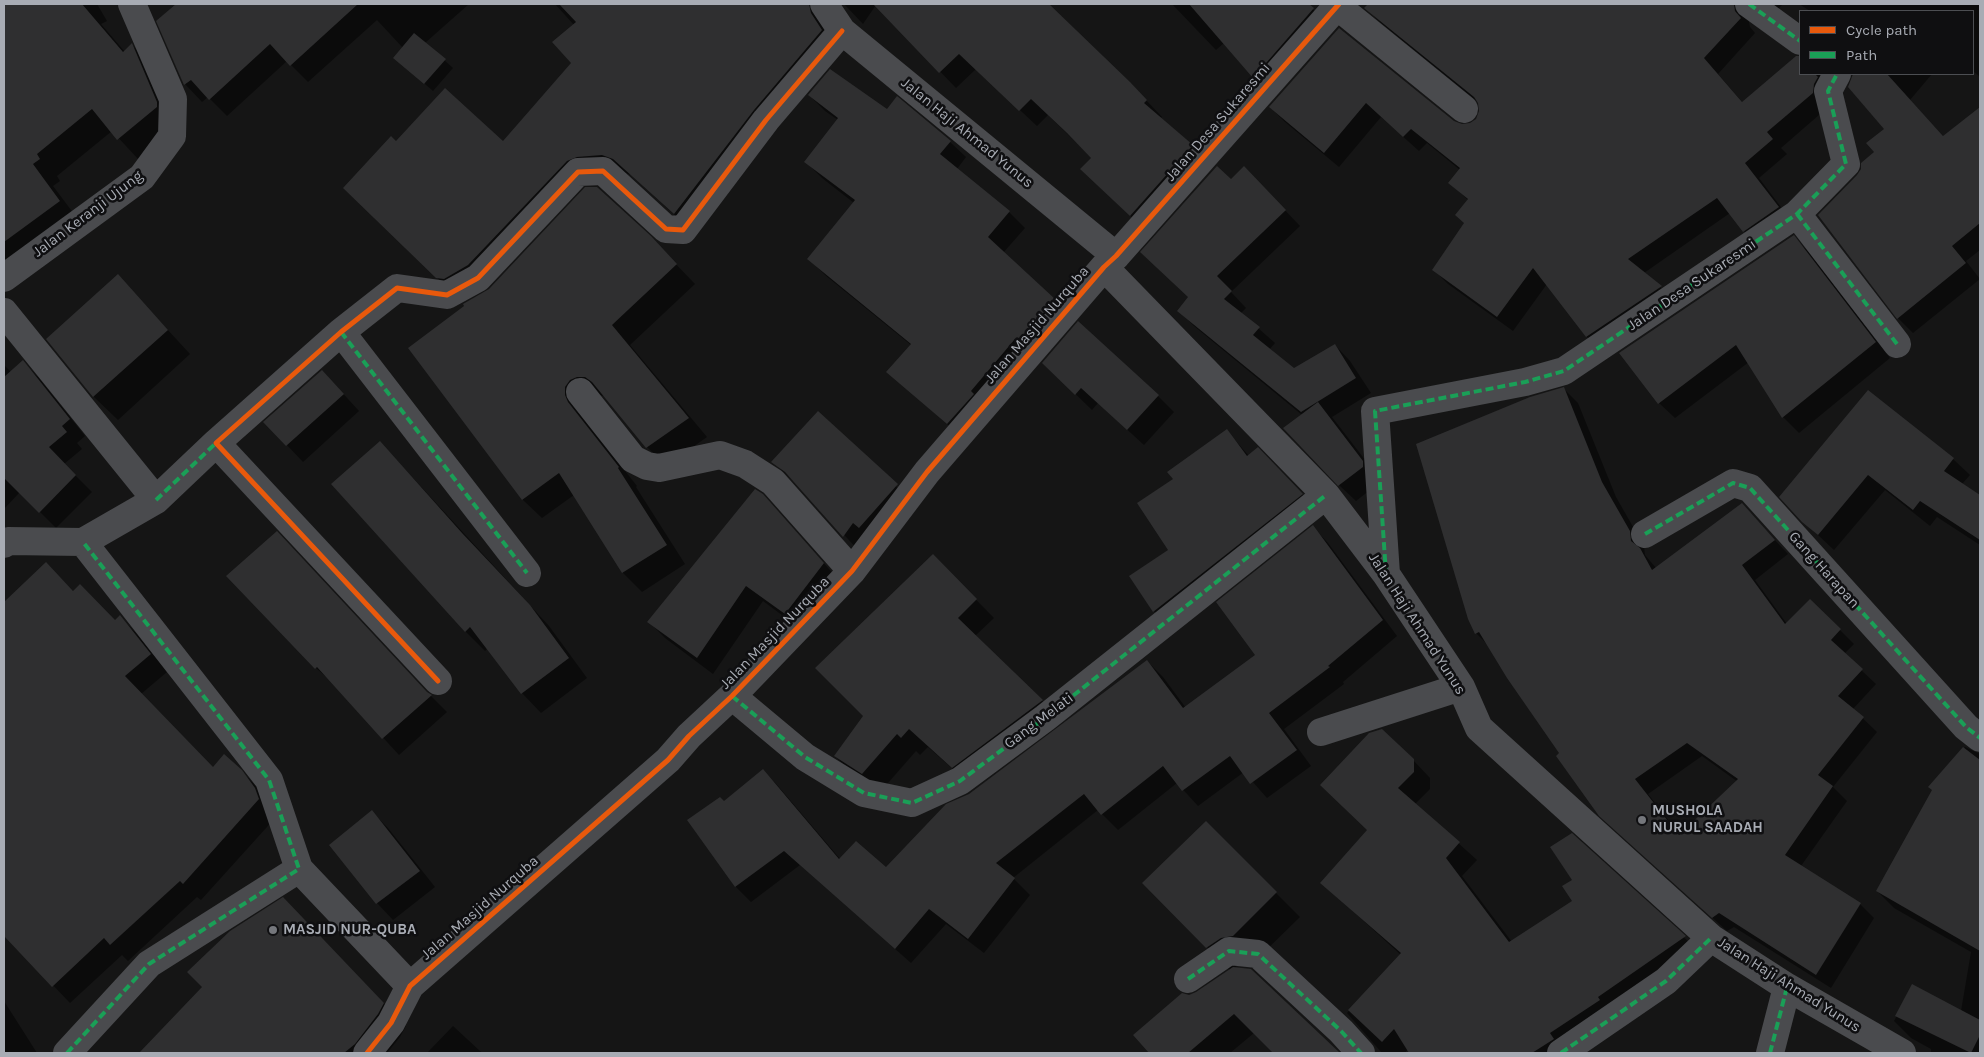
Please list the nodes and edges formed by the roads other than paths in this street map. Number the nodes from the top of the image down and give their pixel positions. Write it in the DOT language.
graph roads {
  1 [pos="824,4"];
  2 [pos="1749,4"];
  3 [pos="1338,5"];
  4 [pos="139,7"];
  5 [pos="842,31"];
  6 [pos="1799,41"];
  7 [pos="1836,75"];
  8 [pos="1464,109"];
  9 [pos="1797,214"];
  10 [pos="1110,261"];
  11 [pos="4,278"];
  12 [pos="4,312"];
  13 [pos="341,332"];
  14 [pos="1897,344"];
  15 [pos="580,392"];
  16 [pos="216,443"];
  17 [pos="1326,495"];
  18 [pos="156,500"];
  19 [pos="1645,534"];
  20 [pos="84,542"];
  21 [pos="4,544"];
  22 [pos="852,571"];
  23 [pos="527,574"];
  24 [pos="1386,574"];
  25 [pos="438,680"];
  26 [pos="1461,687"];
  27 [pos="732,696"];
  28 [pos="1321,732"];
  29 [pos="1980,738"];
  30 [pos="299,870"];
  31 [pos="1712,938"];
  32 [pos="1188,979"];
  33 [pos="410,986"];
  34 [pos="1787,987"];
  35 [pos="67,1053"];
  36 [pos="367,1053"];
  37 [pos="1362,1053"];
  38 [pos="1561,1053"];
  39 [pos="1770,1053"];
  40 [pos="1902,1053"];
  1 -- 5 [label="street, Jalan Haji Ahmad Yunus"];
  2 -- 6 [label="street"];
  3 -- 8 [label="street"];
  3 -- 10 [label="street, Jalan Desa Sukaresmi"];
  4 -- 11 [label="street, Jalan Keranji Ujung"];
  5 -- 10 [label="street, Jalan Haji Ahmad Yunus"];
  5 -- 13 [label="street"];
  7 -- 9 [label="street, Jalan Desa Sukaresmi"];
  9 -- 14 [label="street"];
  9 -- 24 [label="street, Jalan Desa Sukaresmi"];
  10 -- 17 [label="street, Jalan Haji Ahmad Yunus"];
  10 -- 22 [label="street, Jalan Masjid Nurquba"];
  12 -- 18 [label="street"];
  13 -- 16 [label="street"];
  13 -- 23 [label="street"];
  15 -- 22 [label="street"];
  16 -- 18 [label="street"];
  16 -- 25 [label="street"];
  17 -- 24 [label="street, Jalan Haji Ahmad Yunus"];
  17 -- 27 [label="street, Gang Melati"];
  18 -- 20 [label="street"];
  19 -- 29 [label="street, Gang Harapan"];
  20 -- 21 [label="street"];
  20 -- 30 [label="street"];
  22 -- 27 [label="street, Jalan Masjid Nurquba"];
  24 -- 26 [label="street, Jalan Haji Ahmad Yunus"];
  26 -- 28 [label="street"];
  26 -- 31 [label="street, Jalan Haji Ahmad Yunus"];
  27 -- 33 [label="street, Jalan Masjid Nurquba"];
  30 -- 33 [label="street"];
  30 -- 35 [label="street"];
  31 -- 34 [label="street, Jalan Haji Ahmad Yunus"];
  31 -- 38 [label="street"];
  32 -- 37 [label="street"];
  33 -- 36 [label="street"];
  34 -- 39 [label="street"];
  34 -- 40 [label="street, Jalan Haji Ahmad Yunus"];
}
